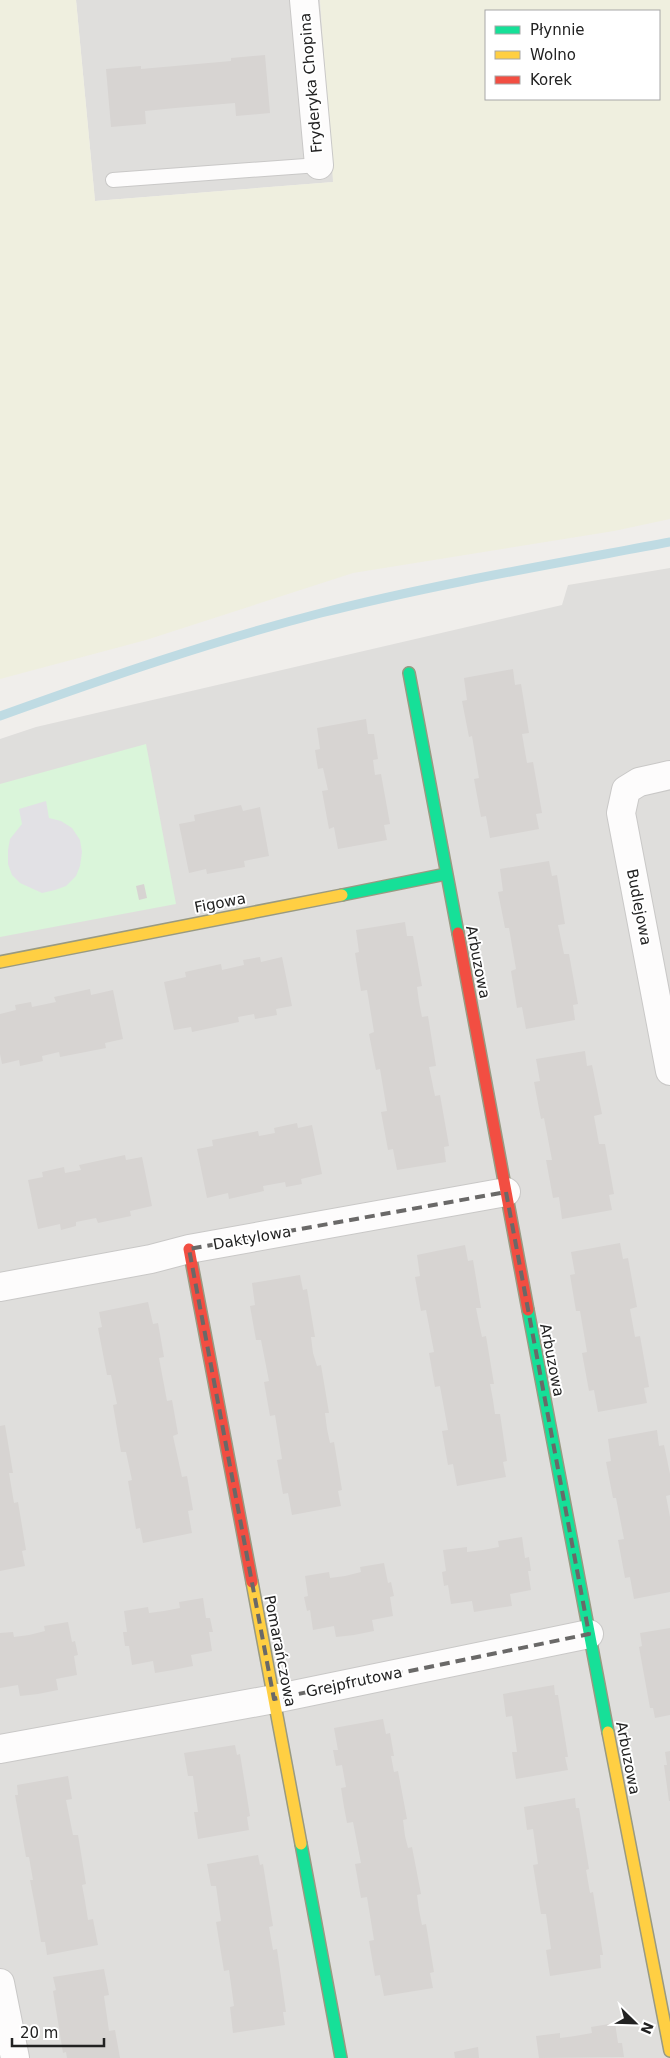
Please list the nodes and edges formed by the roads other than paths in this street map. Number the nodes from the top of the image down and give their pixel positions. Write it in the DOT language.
graph roads {
  1 [pos="304,0"];
  2 [pos="319,165"];
  3 [pos="113,180"];
  4 [pos="409,673"];
  5 [pos="670,775"];
  6 [pos="446,874"];
  7 [pos="0,962"];
  8 [pos="670,1071"];
  9 [pos="506,1192"];
  10 [pos="189,1250"];
  11 [pos="0,1287"];
  12 [pos="589,1634"];
  13 [pos="274,1699"];
  14 [pos="0,1750"];
  15 [pos="0,1983"];
  16 [pos="670,2051"];
  17 [pos="15,2058"];
  18 [pos="341,2058"];
  1 -- 2 [label="street, Fryderyka Chopina"];
  2 -- 3 [label="lane"];
  4 -- 6 [label="street, Arbuzowa"];
  5 -- 8 [label="street, Budlejowa"];
  6 -- 7 [label="street, Figowa"];
  6 -- 9 [label="street, Arbuzowa"];
  9 -- 10 [label="street, Daktylowa"];
  9 -- 12 [label="street, Arbuzowa"];
  10 -- 11 [label="street, Daktylowa"];
  10 -- 13 [label="street, Pomarańczowa"];
  12 -- 13 [label="street, Grejpfrutowa"];
  12 -- 16 [label="street, Arbuzowa"];
  13 -- 14 [label="street, Grejpfrutowa"];
  13 -- 18 [label="street, Pomarańczowa"];
  15 -- 17 [label="street"];
}
